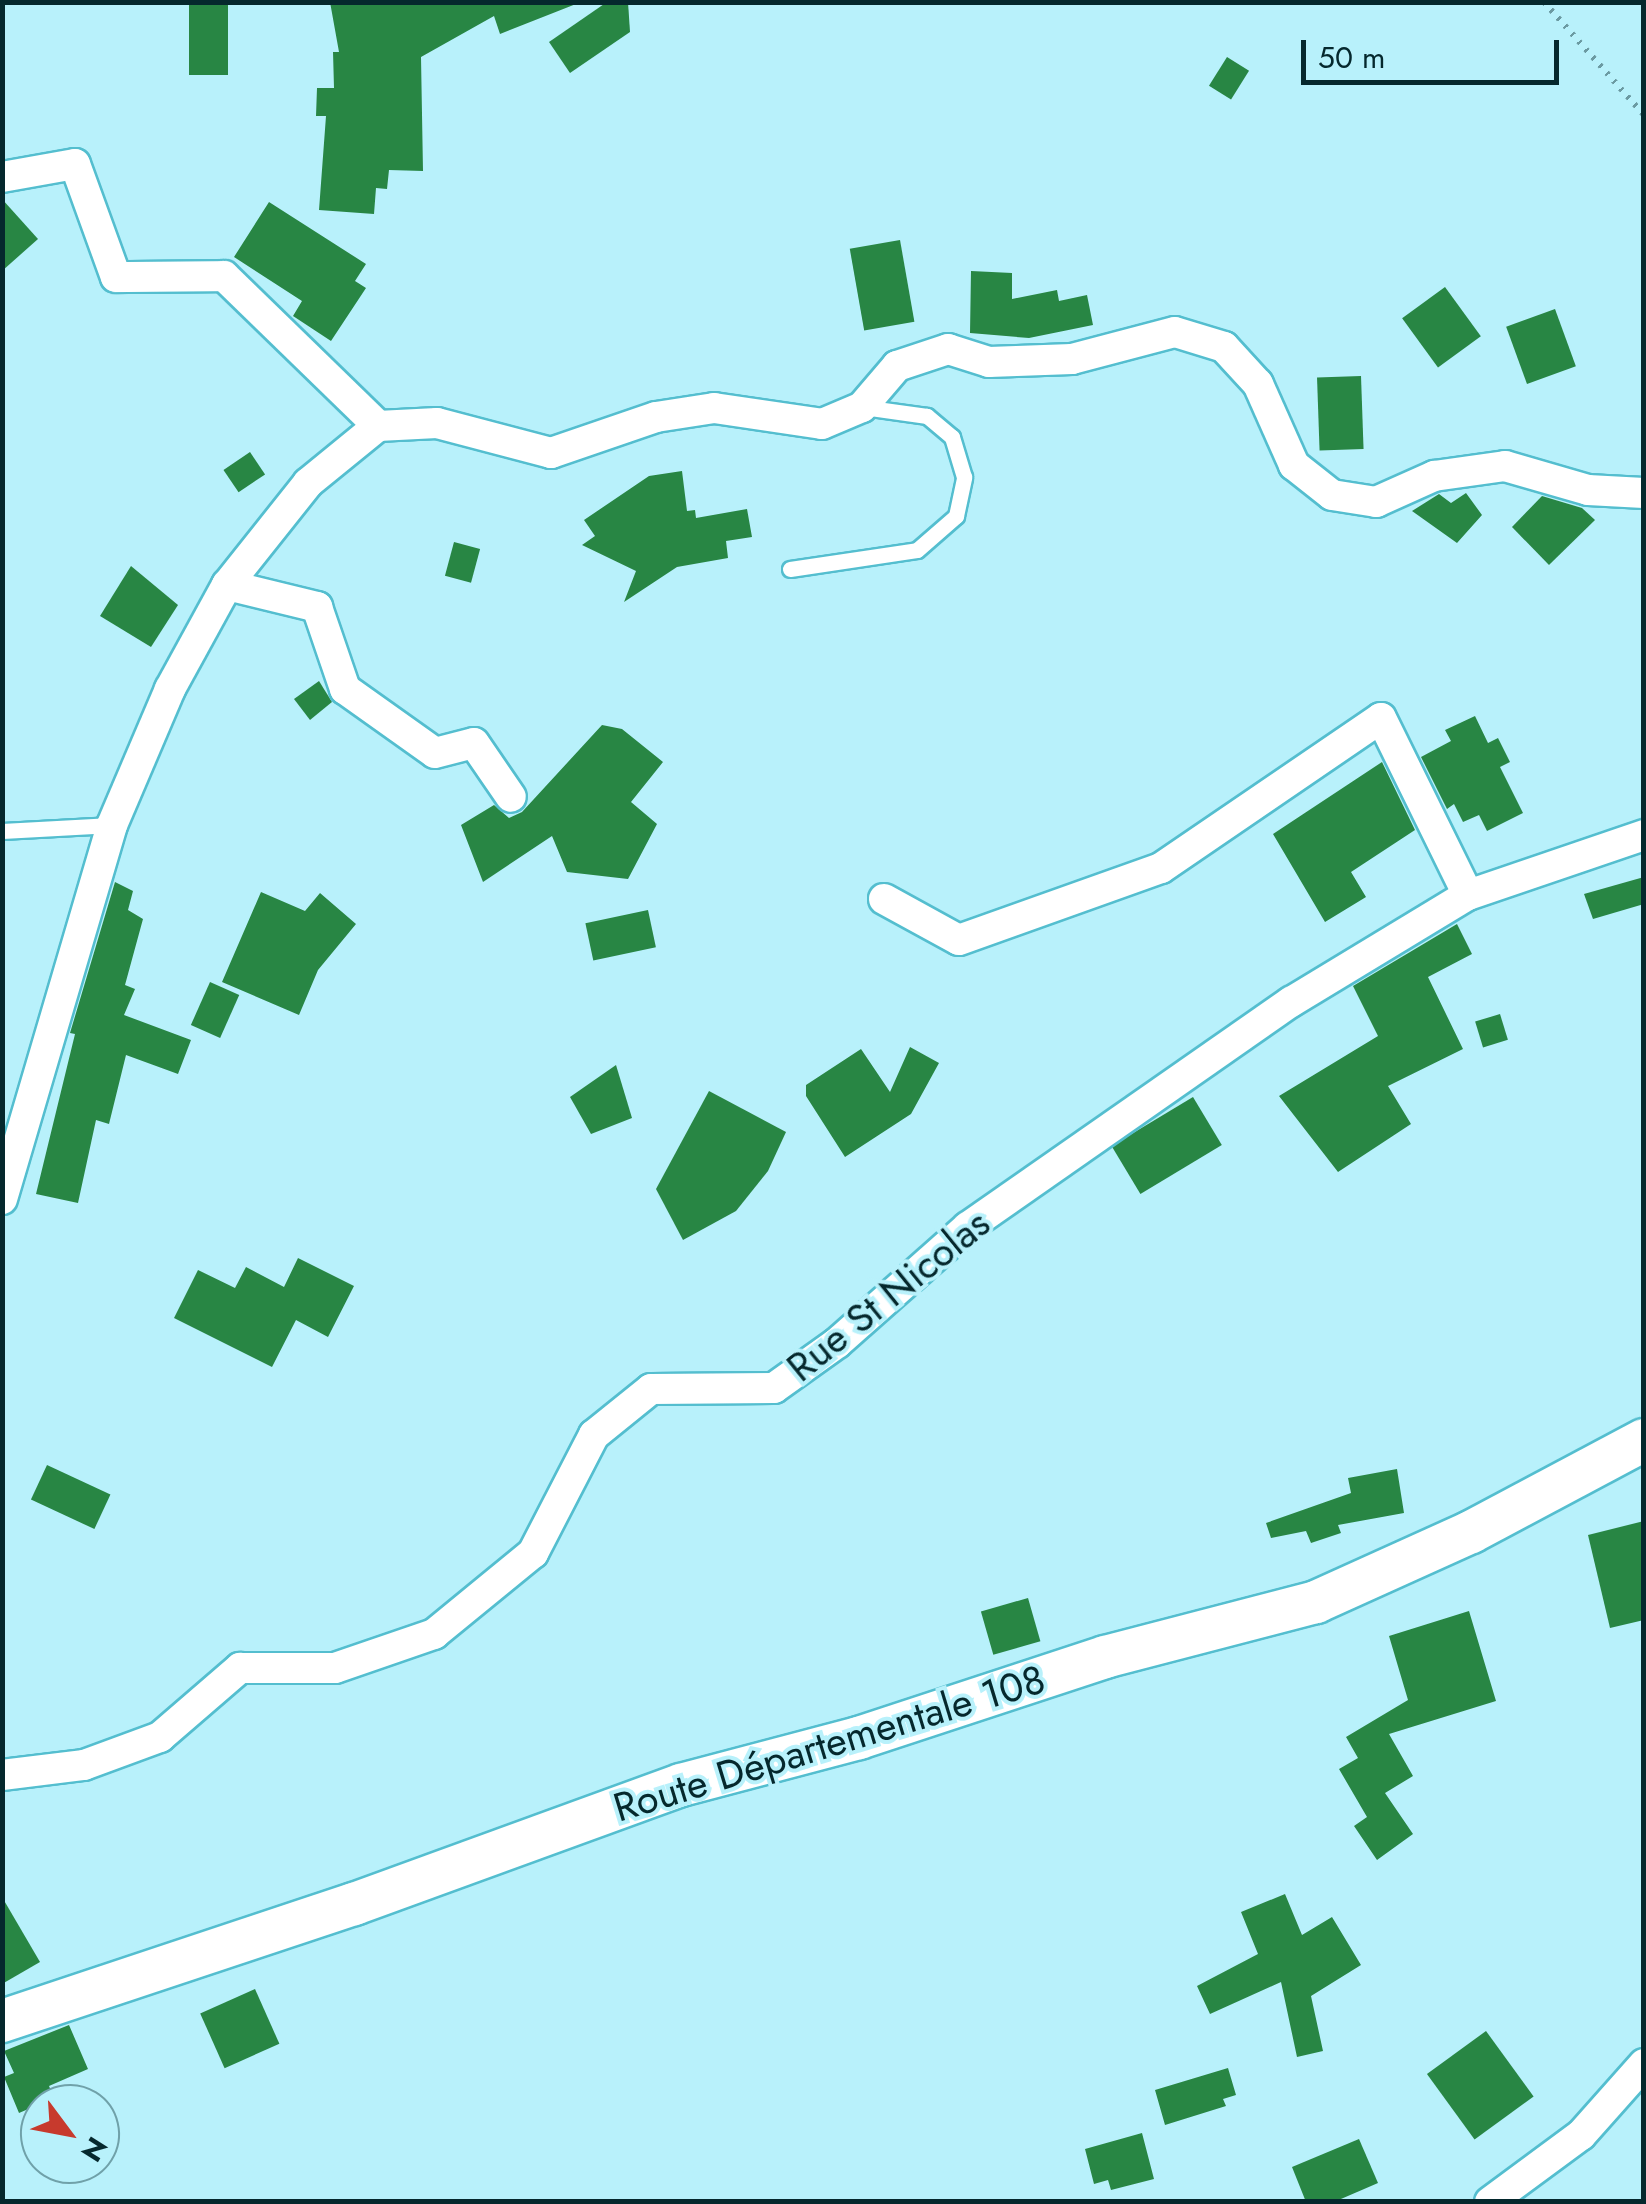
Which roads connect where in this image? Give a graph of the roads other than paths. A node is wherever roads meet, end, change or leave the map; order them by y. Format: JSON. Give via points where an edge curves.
{"nodes":[{"id":1,"x":2,"y":177,"type":"edge"},
{"id":2,"x":862,"y":407,"type":"junction"},
{"id":3,"x":378,"y":426,"type":"junction"},
{"id":4,"x":1644,"y":493,"type":"edge"},
{"id":5,"x":790,"y":570,"type":"dead end"},
{"id":6,"x":227,"y":585,"type":"junction"},
{"id":7,"x":510,"y":797,"type":"dead end"},
{"id":8,"x":112,"y":825,"type":"junction"},
{"id":9,"x":2,"y":831,"type":"edge"},
{"id":10,"x":1644,"y":835,"type":"edge"},
{"id":11,"x":1468,"y":895,"type":"junction"},
{"id":12,"x":884,"y":900,"type":"dead end"},
{"id":13,"x":2,"y":1198,"type":"edge"},
{"id":14,"x":1644,"y":1440,"type":"edge"},
{"id":15,"x":2,"y":1774,"type":"edge"},
{"id":16,"x":2,"y":2021,"type":"edge"},
{"id":17,"x":1644,"y":2064,"type":"edge"},
{"id":18,"x":1490,"y":2202,"type":"edge"}],
"edges":[{"from":1,"to":3,"type":"street","via":[[75,164],[116,278],[224,276]]},
{"from":2,"to":3,"type":"street","via":[[822,424],[714,408],[656,417],[551,453],[436,424]]},
{"from":2,"to":4,"type":"street","via":[[897,366],[948,350],[989,362],[1072,359],[1175,332],[1224,348],[1258,384],[1294,465],[1332,495],[1376,502],[1434,476],[1505,466],[1588,490]]},
{"from":2,"to":5,"type":"lane","via":[[927,416],[952,437],[964,477],[956,516],[917,550]]},
{"from":3,"to":6,"type":"street","via":[[308,483]]},
{"from":6,"to":7,"type":"street","via":[[317,607],[345,689],[435,753],[474,743]]},
{"from":6,"to":8,"type":"street","via":[[170,689]]},
{"from":8,"to":9,"type":"lane"},
{"from":8,"to":13,"type":"street"},
{"from":10,"to":11,"type":"street","name":"Rue St Nicolas"},
{"from":11,"to":12,"type":"street","via":[[1381,718],[1161,868],[960,940]]},
{"from":11,"to":15,"type":"street","name":"Rue St Nicolas","via":[[1196,1064],[968,1227],[837,1344],[774,1388],[652,1389],[594,1435],[533,1553],[434,1634],[335,1668],[240,1668],[160,1738],[84,1765]]},
{"from":14,"to":16,"type":"main road","name":"Route Départementale 108","via":[[1471,1532],[1316,1602],[1105,1657],[859,1738],[681,1785],[354,1904]]},
{"from":17,"to":18,"type":"street","via":[[1581,2134]]}]}
